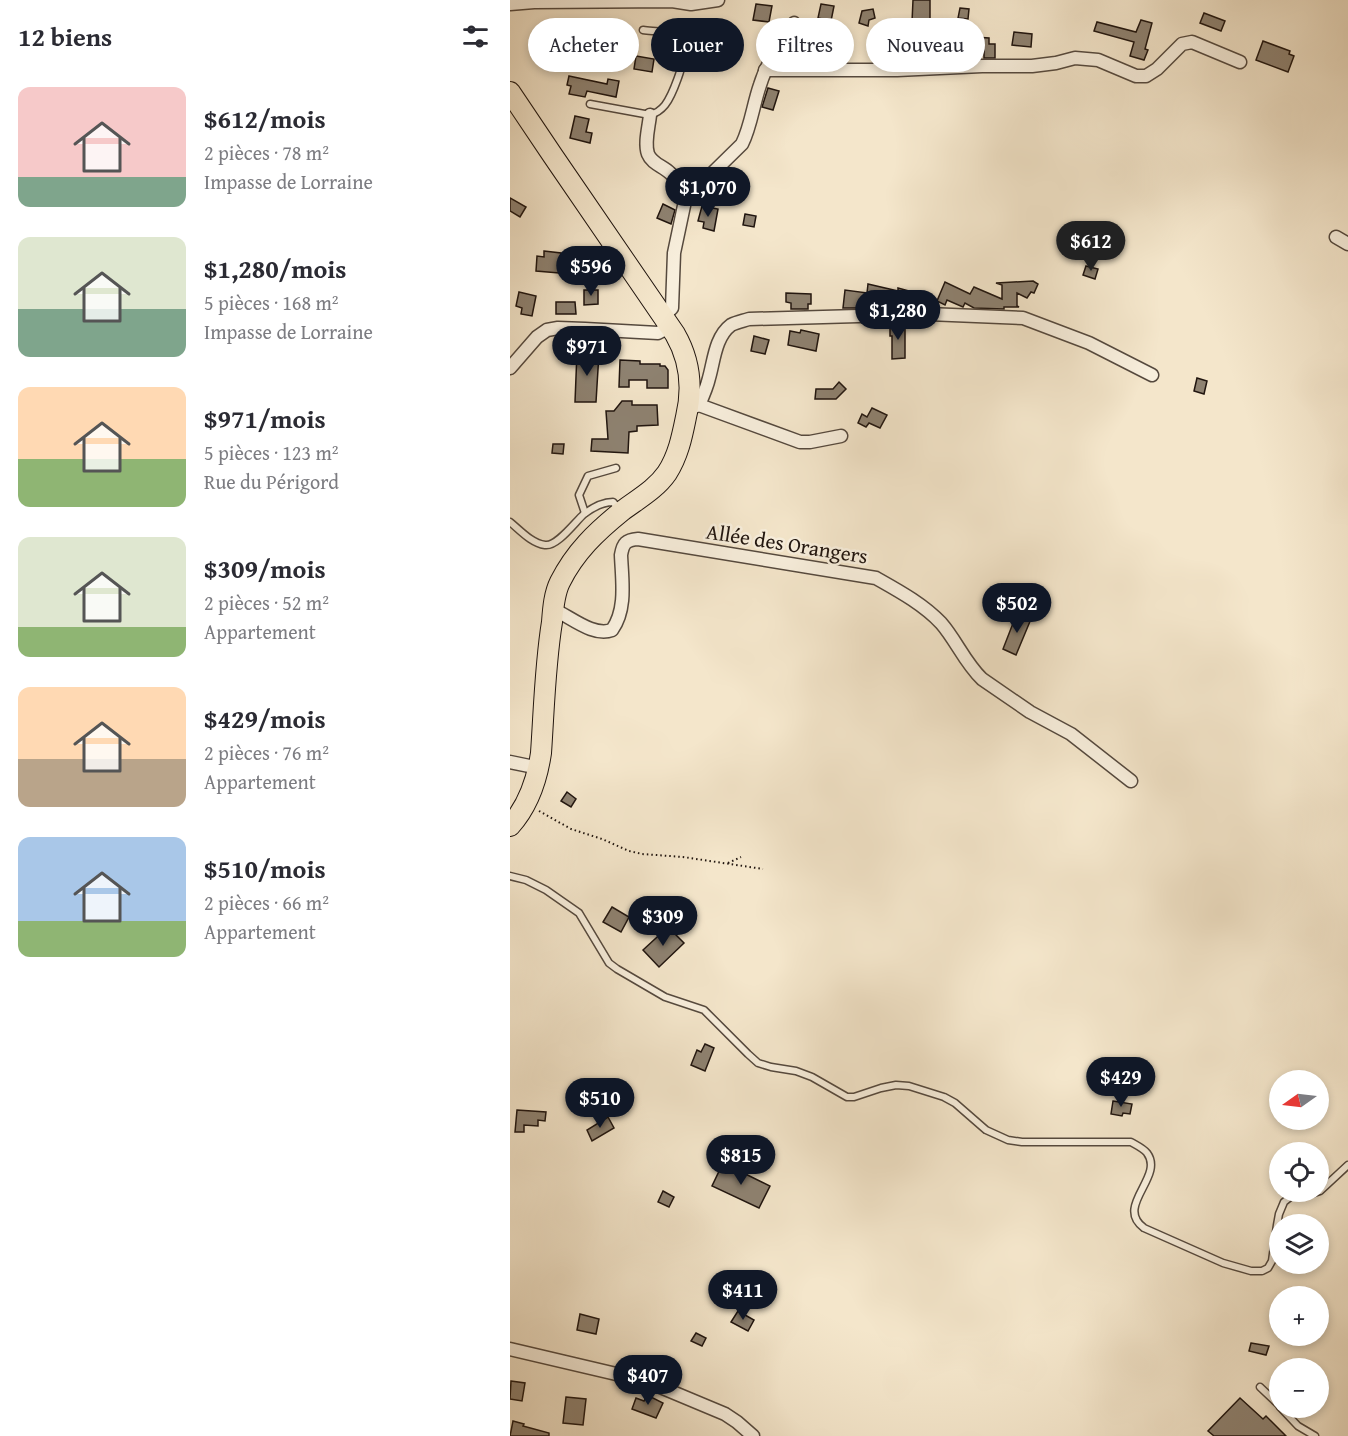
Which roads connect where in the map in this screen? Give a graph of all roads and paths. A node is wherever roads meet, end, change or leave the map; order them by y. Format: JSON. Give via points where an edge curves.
{"nodes":[{"id":1,"x":718,"y":0,"type":"edge"},
{"id":2,"x":510,"y":4,"type":"edge"},
{"id":3,"x":643,"y":30,"type":"dead end"},
{"id":4,"x":1240,"y":62,"type":"dead end"},
{"id":5,"x":854,"y":70,"type":"edge"},
{"id":6,"x":764,"y":72,"type":"edge"},
{"id":7,"x":510,"y":92,"type":"edge"},
{"id":8,"x":590,"y":104,"type":"dead end"},
{"id":9,"x":650,"y":115,"type":"junction"},
{"id":10,"x":689,"y":196,"type":"junction"},
{"id":11,"x":1336,"y":237,"type":"dead end"},
{"id":12,"x":1348,"y":244,"type":"edge"},
{"id":13,"x":667,"y":321,"type":"junction"},
{"id":14,"x":510,"y":368,"type":"edge"},
{"id":15,"x":1152,"y":375,"type":"dead end"},
{"id":16,"x":693,"y":407,"type":"junction"},
{"id":17,"x":841,"y":436,"type":"dead end"},
{"id":18,"x":616,"y":468,"type":"dead end"},
{"id":19,"x":622,"y":512,"type":"junction"},
{"id":20,"x":585,"y":513,"type":"junction"},
{"id":21,"x":510,"y":522,"type":"edge"},
{"id":22,"x":553,"y":609,"type":"junction"},
{"id":23,"x":510,"y":762,"type":"edge"},
{"id":24,"x":539,"y":768,"type":"junction"},
{"id":25,"x":1131,"y":781,"type":"dead end"},
{"id":26,"x":526,"y":804,"type":"junction"},
{"id":27,"x":510,"y":826,"type":"edge"},
{"id":28,"x":741,"y":857,"type":"dead end"},
{"id":29,"x":728,"y":863,"type":"junction"},
{"id":30,"x":763,"y":868,"type":"dead end"},
{"id":31,"x":510,"y":876,"type":"edge"},
{"id":32,"x":1348,"y":1165,"type":"edge"},
{"id":33,"x":510,"y":1349,"type":"edge"},
{"id":34,"x":1260,"y":1387,"type":"dead end"},
{"id":35,"x":1269,"y":1396,"type":"edge"},
{"id":36,"x":1290,"y":1418,"type":"edge"},
{"id":37,"x":753,"y":1436,"type":"edge"},
{"id":38,"x":1315,"y":1436,"type":"edge"}],
"edges":[{"from":1,"to":2,"type":"street","via":[[691,4]]},
{"from":3,"to":9,"type":"lane","via":[[664,33],[684,54],[673,92],[658,112]]},
{"from":4,"to":5,"type":"street","via":[[1192,42],[1182,44],[1146,76],[1136,76],[1098,60],[1075,58],[1032,66]]},
{"from":6,"to":10,"type":"street","via":[[742,144]]},
{"from":7,"to":13,"type":"main road"},
{"from":8,"to":9,"type":"lane"},
{"from":9,"to":10,"type":"street","via":[[648,154],[678,180]]},
{"from":10,"to":13,"type":"street","via":[[674,253],[672,308]]},
{"from":11,"to":12,"type":"street"},
{"from":13,"to":14,"type":"street","via":[[658,333],[585,328],[547,330]]},
{"from":13,"to":16,"type":"main road","via":[[681,345]]},
{"from":15,"to":16,"type":"street","via":[[1089,343],[1023,318],[928,314],[749,319],[726,331],[718,343],[709,378]]},
{"from":16,"to":17,"type":"street","via":[[800,442]]},
{"from":16,"to":19,"type":"main road","via":[[667,473]]},
{"from":18,"to":20,"type":"lane","via":[[588,476],[579,495]]},
{"from":19,"to":20,"type":"lane","via":[[613,502],[605,502]]},
{"from":19,"to":22,"type":"main road","via":[[595,534],[569,565]]},
{"from":20,"to":21,"type":"lane","via":[[549,545],[534,542]]},
{"from":22,"to":24,"type":"main road"},
{"from":22,"to":25,"type":"street","name":"Allée des Orangers","via":[[601,632],[612,630],[622,604],[622,548],[626,542],[638,539],[876,578],[908,596],[939,621],[982,679],[1071,734]]},
{"from":23,"to":24,"type":"street"},
{"from":24,"to":26,"type":"main road"},
{"from":26,"to":27,"type":"main road"},
{"from":26,"to":29,"type":"path","via":[[571,830],[629,851]]},
{"from":28,"to":29,"type":"path"},
{"from":29,"to":30,"type":"path"},
{"from":31,"to":32,"type":"lane","via":[[546,890],[579,913],[609,963],[665,997],[704,1010],[758,1063],[804,1074],[847,1097],[896,1084],[909,1086],[955,1103],[986,1130],[1008,1140],[1131,1142],[1148,1154],[1151,1165],[1134,1210],[1140,1225],[1223,1263],[1256,1272],[1268,1268],[1284,1202],[1294,1194],[1320,1191]]},
{"from":33,"to":37,"type":"street","via":[[653,1383],[725,1414]]},
{"from":34,"to":35,"type":"lane"},
{"from":36,"to":38,"type":"lane"}]}
